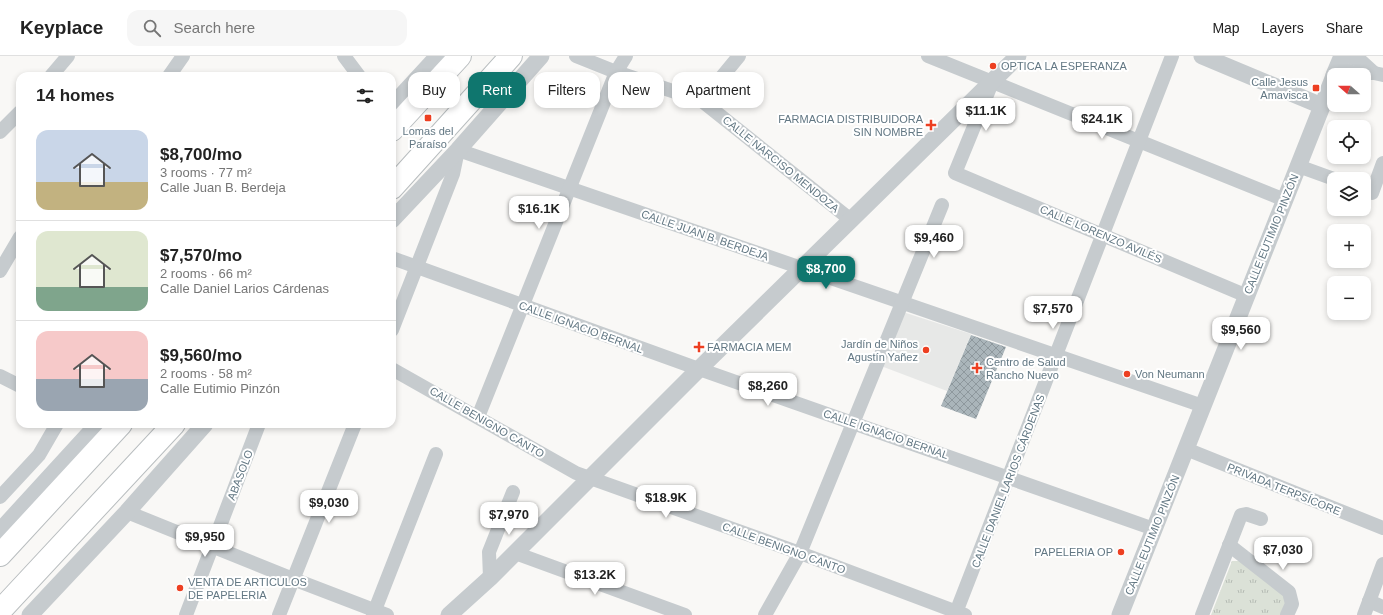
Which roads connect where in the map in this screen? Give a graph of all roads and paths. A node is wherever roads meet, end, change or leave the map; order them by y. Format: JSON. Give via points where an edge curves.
{"nodes":[{"id":1,"x":68,"y":56,"type":"edge"},
{"id":2,"x":183,"y":56,"type":"edge"},
{"id":3,"x":438,"y":56,"type":"edge"},
{"id":4,"x":460,"y":56,"type":"edge"},
{"id":5,"x":511,"y":56,"type":"edge"},
{"id":6,"x":541,"y":56,"type":"edge"},
{"id":7,"x":576,"y":56,"type":"edge"},
{"id":8,"x":626,"y":56,"type":"edge"},
{"id":9,"x":739,"y":56,"type":"edge"},
{"id":10,"x":928,"y":56,"type":"edge"},
{"id":11,"x":1018,"y":56,"type":"edge"},
{"id":12,"x":1172,"y":56,"type":"edge"},
{"id":13,"x":1202,"y":56,"type":"edge"},
{"id":14,"x":346,"y":57,"type":"edge"},
{"id":15,"x":1339,"y":66,"type":"edge"},
{"id":16,"x":54,"y":72,"type":"edge"},
{"id":17,"x":172,"y":72,"type":"edge"},
{"id":18,"x":356,"y":72,"type":"edge"},
{"id":19,"x":616,"y":72,"type":"joint"},
{"id":20,"x":726,"y":72,"type":"edge"},
{"id":21,"x":1378,"y":74,"type":"edge"},
{"id":22,"x":992,"y":82,"type":"junction"},
{"id":23,"x":608,"y":92,"type":"edge"},
{"id":24,"x":396,"y":102,"type":"edge"},
{"id":25,"x":1322,"y":106,"type":"junction"},
{"id":26,"x":711,"y":108,"type":"edge"},
{"id":27,"x":16,"y":116,"type":"edge"},
{"id":28,"x":396,"y":126,"type":"edge"},
{"id":29,"x":0,"y":132,"type":"edge"},
{"id":30,"x":1140,"y":141,"type":"junction"},
{"id":31,"x":458,"y":150,"type":"junction"},
{"id":32,"x":1383,"y":164,"type":"edge"},
{"id":33,"x":1298,"y":166,"type":"junction"},
{"id":34,"x":1327,"y":176,"type":"edge"},
{"id":35,"x":396,"y":184,"type":"edge"},
{"id":36,"x":570,"y":188,"type":"junction"},
{"id":37,"x":1373,"y":193,"type":"edge"},
{"id":38,"x":1285,"y":200,"type":"junction"},
{"id":39,"x":942,"y":205,"type":"dead end"},
{"id":40,"x":396,"y":216,"type":"edge"},
{"id":41,"x":851,"y":220,"type":"junction"},
{"id":42,"x":1103,"y":235,"type":"junction"},
{"id":43,"x":16,"y":244,"type":"edge"},
{"id":44,"x":396,"y":260,"type":"edge"},
{"id":45,"x":416,"y":268,"type":"junction"},
{"id":46,"x":803,"y":268,"type":"junction"},
{"id":47,"x":0,"y":271,"type":"edge"},
{"id":48,"x":1247,"y":296,"type":"junction"},
{"id":49,"x":902,"y":303,"type":"junction"},
{"id":50,"x":522,"y":306,"type":"junction"},
{"id":51,"x":396,"y":320,"type":"edge"},
{"id":52,"x":1057,"y":356,"type":"junction"},
{"id":53,"x":699,"y":369,"type":"junction"},
{"id":54,"x":396,"y":370,"type":"edge"},
{"id":55,"x":0,"y":376,"type":"edge"},
{"id":56,"x":16,"y":384,"type":"edge"},
{"id":57,"x":1203,"y":406,"type":"junction"},
{"id":58,"x":478,"y":417,"type":"junction"},
{"id":59,"x":853,"y":422,"type":"junction"},
{"id":60,"x":55,"y":428,"type":"edge"},
{"id":61,"x":94,"y":428,"type":"edge"},
{"id":62,"x":117,"y":428,"type":"edge"},
{"id":63,"x":170,"y":428,"type":"edge"},
{"id":64,"x":201,"y":428,"type":"edge"},
{"id":65,"x":257,"y":428,"type":"edge"},
{"id":66,"x":353,"y":428,"type":"edge"},
{"id":67,"x":1186,"y":449,"type":"junction"},
{"id":68,"x":436,"y":454,"type":"dead end"},
{"id":69,"x":1010,"y":477,"type":"junction"},
{"id":70,"x":590,"y":478,"type":"junction"},
{"id":71,"x":513,"y":492,"type":"dead end"},
{"id":72,"x":0,"y":498,"type":"edge"},
{"id":73,"x":127,"y":512,"type":"junction"},
{"id":74,"x":1261,"y":519,"type":"dead end"},
{"id":75,"x":1383,"y":528,"type":"edge"},
{"id":76,"x":1154,"y":529,"type":"junction"},
{"id":77,"x":0,"y":531,"type":"edge"},
{"id":78,"x":1229,"y":545,"type":"junction"},
{"id":79,"x":212,"y":547,"type":"junction"},
{"id":80,"x":515,"y":553,"type":"junction"},
{"id":81,"x":800,"y":553,"type":"junction"},
{"id":82,"x":0,"y":555,"type":"edge"},
{"id":83,"x":1383,"y":564,"type":"edge"},
{"id":84,"x":490,"y":578,"type":"junction"},
{"id":85,"x":294,"y":579,"type":"junction"},
{"id":86,"x":1369,"y":601,"type":"junction"},
{"id":87,"x":1383,"y":607,"type":"edge"},
{"id":88,"x":0,"y":611,"type":"edge"},
{"id":89,"x":379,"y":613,"type":"edge"},
{"id":90,"x":959,"y":614,"type":"edge"},
{"id":91,"x":30,"y":615,"type":"edge"},
{"id":92,"x":186,"y":615,"type":"edge"},
{"id":93,"x":279,"y":615,"type":"edge"},
{"id":94,"x":449,"y":615,"type":"edge"},
{"id":95,"x":684,"y":615,"type":"edge"},
{"id":96,"x":765,"y":615,"type":"edge"},
{"id":97,"x":1120,"y":615,"type":"edge"},
{"id":98,"x":1202,"y":615,"type":"edge"},
{"id":99,"x":1287,"y":615,"type":"edge"},
{"id":100,"x":1364,"y":615,"type":"edge"}],
"edges":[{"from":1,"to":16,"type":"street"},
{"from":2,"to":17,"type":"street"},
{"from":3,"to":24,"type":"street"},
{"from":4,"to":28,"type":"highway"},
{"from":5,"to":35,"type":"highway"},
{"from":6,"to":31,"type":"street"},
{"from":7,"to":19,"type":"street","name":"CALLE NARCISO MENDOZA"},
{"from":8,"to":19,"type":"street"},
{"from":9,"to":20,"type":"street"},
{"from":10,"to":22,"type":"street"},
{"from":11,"to":22,"type":"street"},
{"from":12,"to":30,"type":"street","name":"CALLE DANIEL LARIOS CÁRDENAS"},
{"from":13,"to":25,"type":"street"},
{"from":14,"to":18,"type":"street"},
{"from":15,"to":21,"type":"street","via":[[1355,73]]},
{"from":15,"to":25,"type":"street","name":"CALLE EUTIMIO PINZÓN"},
{"from":22,"to":30,"type":"street"},
{"from":22,"to":41,"type":"street"},
{"from":22,"to":42,"type":"street","name":"CALLE LORENZO AVILÉS","via":[[955,172]]},
{"from":23,"to":36,"type":"street"},
{"from":25,"to":33,"type":"street","name":"CALLE EUTIMIO PINZÓN"},
{"from":26,"to":41,"type":"street","name":"CALLE NARCISO MENDOZA"},
{"from":27,"to":29,"type":"street"},
{"from":30,"to":38,"type":"street"},
{"from":30,"to":42,"type":"street","name":"CALLE DANIEL LARIOS CÁRDENAS"},
{"from":31,"to":36,"type":"street","name":"CALLE JUAN B. BERDEJA"},
{"from":31,"to":40,"type":"street"},
{"from":31,"to":45,"type":"street","via":[[453,174]]},
{"from":32,"to":37,"type":"street"},
{"from":33,"to":34,"type":"street"},
{"from":33,"to":38,"type":"street","name":"CALLE EUTIMIO PINZÓN"},
{"from":36,"to":46,"type":"street","name":"CALLE JUAN B. BERDEJA"},
{"from":36,"to":50,"type":"street"},
{"from":38,"to":48,"type":"street","name":"CALLE EUTIMIO PINZÓN"},
{"from":39,"to":49,"type":"street"},
{"from":41,"to":46,"type":"street"},
{"from":42,"to":48,"type":"street","name":"CALLE LORENZO AVILÉS"},
{"from":42,"to":52,"type":"street","name":"CALLE DANIEL LARIOS CÁRDENAS"},
{"from":43,"to":47,"type":"street"},
{"from":44,"to":45,"type":"street","name":"CALLE IGNACIO BERNAL"},
{"from":45,"to":50,"type":"street","name":"CALLE IGNACIO BERNAL"},
{"from":45,"to":51,"type":"street"},
{"from":46,"to":49,"type":"street","name":"CALLE JUAN B. BERDEJA"},
{"from":46,"to":53,"type":"street"},
{"from":48,"to":57,"type":"street","name":"CALLE EUTIMIO PINZÓN"},
{"from":49,"to":52,"type":"street","name":"CALLE JUAN B. BERDEJA"},
{"from":49,"to":59,"type":"street"},
{"from":50,"to":53,"type":"street","name":"CALLE IGNACIO BERNAL"},
{"from":50,"to":58,"type":"street"},
{"from":52,"to":57,"type":"street","name":"CALLE JUAN B. BERDEJA"},
{"from":52,"to":69,"type":"street","name":"CALLE DANIEL LARIOS CÁRDENAS"},
{"from":53,"to":59,"type":"street","name":"CALLE IGNACIO BERNAL"},
{"from":53,"to":70,"type":"street"},
{"from":54,"to":58,"type":"street","name":"CALLE BENIGNO CANTO"},
{"from":55,"to":56,"type":"street"},
{"from":57,"to":67,"type":"street","name":"CALLE EUTIMIO PINZÓN"},
{"from":58,"to":70,"type":"street","name":"CALLE BENIGNO CANTO","via":[[576,473]]},
{"from":59,"to":69,"type":"street","name":"CALLE IGNACIO BERNAL"},
{"from":59,"to":81,"type":"street"},
{"from":60,"to":72,"type":"street","via":[[39,455]]},
{"from":61,"to":77,"type":"street"},
{"from":62,"to":82,"type":"highway"},
{"from":63,"to":88,"type":"highway"},
{"from":64,"to":73,"type":"street"},
{"from":65,"to":79,"type":"street","name":"ABASOLO"},
{"from":66,"to":85,"type":"street"},
{"from":67,"to":75,"type":"street","name":"PRIVADA TERPSÍCORE"},
{"from":67,"to":76,"type":"street","name":"CALLE EUTIMIO PINZÓN"},
{"from":68,"to":89,"type":"street"},
{"from":69,"to":76,"type":"street","name":"CALLE IGNACIO BERNAL"},
{"from":69,"to":90,"type":"street","name":"CALLE DANIEL LARIOS CÁRDENAS"},
{"from":70,"to":80,"type":"street"},
{"from":70,"to":81,"type":"street","name":"CALLE BENIGNO CANTO"},
{"from":71,"to":84,"type":"street","via":[[489,552]]},
{"from":73,"to":79,"type":"street"},
{"from":73,"to":91,"type":"street"},
{"from":74,"to":78,"type":"street","via":[[1241,515]]},
{"from":76,"to":97,"type":"street","name":"CALLE EUTIMIO PINZÓN"},
{"from":78,"to":98,"type":"street"},
{"from":78,"to":99,"type":"street","via":[[1289,592],[1292,604]]},
{"from":79,"to":85,"type":"street"},
{"from":79,"to":92,"type":"street","name":"ABASOLO"},
{"from":80,"to":84,"type":"street"},
{"from":80,"to":95,"type":"street"},
{"from":81,"to":90,"type":"street","name":"CALLE BENIGNO CANTO"},
{"from":81,"to":96,"type":"street"},
{"from":83,"to":86,"type":"street"},
{"from":84,"to":94,"type":"street"},
{"from":85,"to":89,"type":"street"},
{"from":85,"to":93,"type":"street"},
{"from":86,"to":87,"type":"street"},
{"from":86,"to":100,"type":"street"}]}
